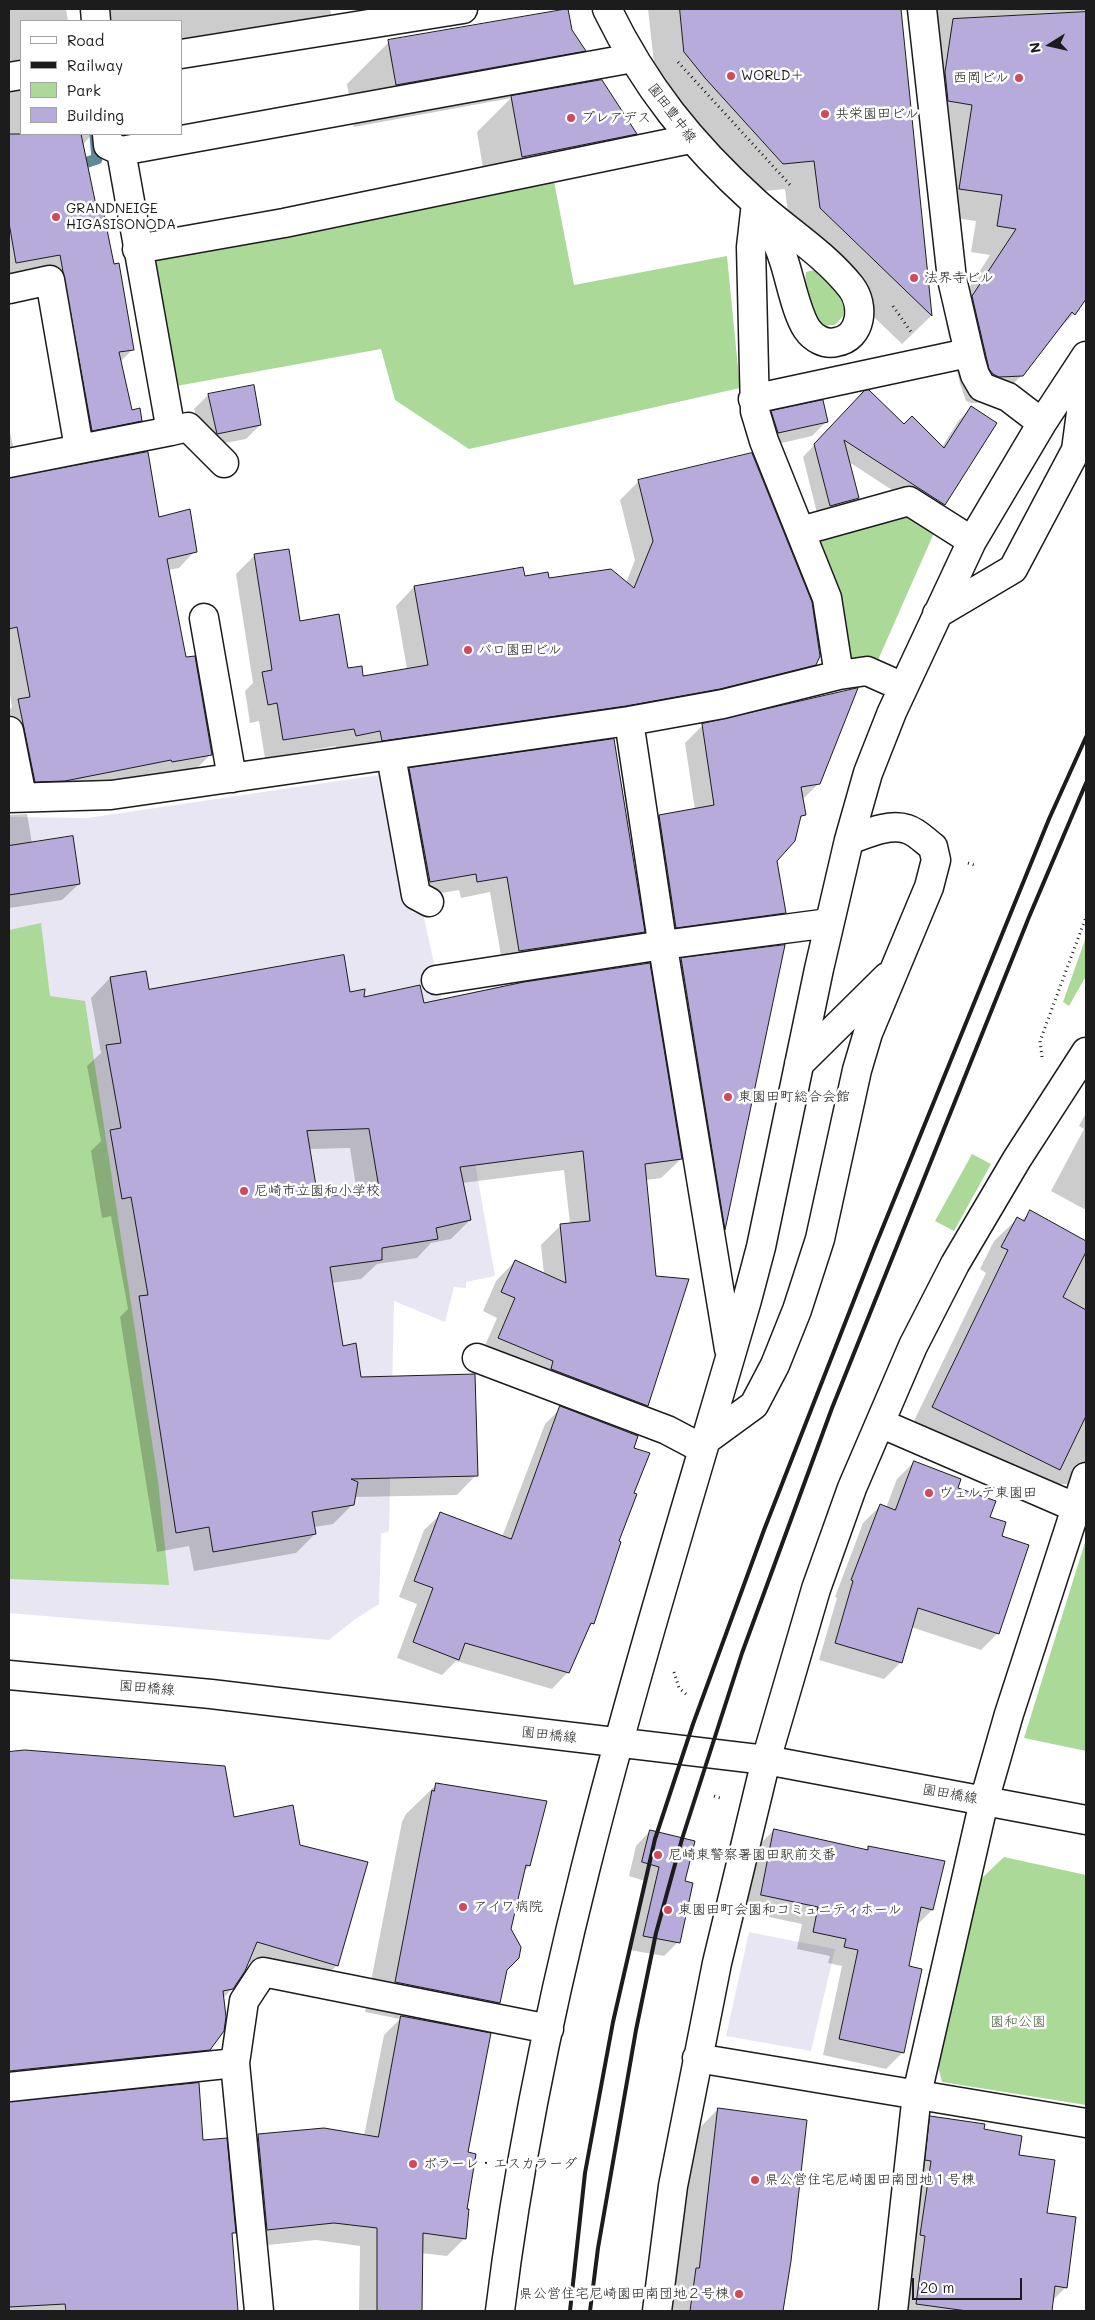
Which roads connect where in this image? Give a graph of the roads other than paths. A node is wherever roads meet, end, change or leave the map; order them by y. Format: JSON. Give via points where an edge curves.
{"nodes":[{"id":1,"x":463,"y":9,"type":"edge"},
{"id":2,"x":607,"y":9,"type":"edge"},
{"id":3,"x":922,"y":9,"type":"edge"},
{"id":4,"x":182,"y":54,"type":"edge"},
{"id":5,"x":633,"y":58,"type":"junction"},
{"id":6,"x":182,"y":131,"type":"edge"},
{"id":7,"x":157,"y":135,"type":"edge"},
{"id":8,"x":690,"y":139,"type":"junction"},
{"id":9,"x":114,"y":142,"type":"edge"},
{"id":10,"x":756,"y":204,"type":"junction"},
{"id":11,"x":137,"y":249,"type":"junction"},
{"id":12,"x":9,"y":289,"type":"edge"},
{"id":13,"x":1086,"y":356,"type":"edge"},
{"id":14,"x":971,"y":361,"type":"junction"},
{"id":15,"x":1086,"y":376,"type":"edge"},
{"id":16,"x":753,"y":399,"type":"junction"},
{"id":17,"x":1042,"y":423,"type":"junction"},
{"id":18,"x":171,"y":431,"type":"junction"},
{"id":19,"x":79,"y":448,"type":"junction"},
{"id":20,"x":9,"y":462,"type":"edge"},
{"id":21,"x":224,"y":463,"type":"dead end"},
{"id":22,"x":801,"y":531,"type":"junction"},
{"id":23,"x":972,"y":541,"type":"junction"},
{"id":24,"x":937,"y":614,"type":"junction"},
{"id":25,"x":204,"y":618,"type":"dead end"},
{"id":26,"x":839,"y":675,"type":"junction"},
{"id":27,"x":903,"y":687,"type":"junction"},
{"id":28,"x":629,"y":721,"type":"junction"},
{"id":29,"x":9,"y":731,"type":"edge"},
{"id":30,"x":391,"y":756,"type":"junction"},
{"id":31,"x":232,"y":778,"type":"junction"},
{"id":32,"x":16,"y":797,"type":"edge"},
{"id":33,"x":849,"y":840,"type":"junction"},
{"id":34,"x":429,"y":902,"type":"dead end"},
{"id":35,"x":829,"y":923,"type":"junction"},
{"id":36,"x":663,"y":945,"type":"junction"},
{"id":37,"x":894,"y":969,"type":"junction"},
{"id":38,"x":436,"y":980,"type":"dead end"},
{"id":39,"x":1086,"y":1052,"type":"edge"},
{"id":40,"x":799,"y":1064,"type":"junction"},
{"id":41,"x":477,"y":1358,"type":"dead end"},
{"id":42,"x":730,"y":1358,"type":"junction"},
{"id":43,"x":880,"y":1423,"type":"junction"},
{"id":44,"x":705,"y":1444,"type":"junction"},
{"id":45,"x":1086,"y":1477,"type":"edge"},
{"id":46,"x":1081,"y":1510,"type":"edge"},
{"id":47,"x":9,"y":1675,"type":"edge"},
{"id":48,"x":619,"y":1742,"type":"junction"},
{"id":49,"x":766,"y":1760,"type":"junction"},
{"id":50,"x":984,"y":1800,"type":"junction"},
{"id":51,"x":1086,"y":1820,"type":"edge"},
{"id":52,"x":549,"y":2029,"type":"junction"},
{"id":53,"x":697,"y":2058,"type":"junction"},
{"id":54,"x":235,"y":2064,"type":"junction"},
{"id":55,"x":9,"y":2087,"type":"edge"},
{"id":56,"x":916,"y":2094,"type":"junction"},
{"id":57,"x":1086,"y":2123,"type":"edge"},
{"id":58,"x":259,"y":2311,"type":"edge"},
{"id":59,"x":500,"y":2311,"type":"edge"},
{"id":60,"x":657,"y":2311,"type":"edge"},
{"id":61,"x":893,"y":2311,"type":"edge"}],
"edges":[{"from":1,"to":4,"type":"street"},
{"from":2,"to":5,"type":"street","name":"園田豊中線"},
{"from":3,"to":14,"type":"street","via":[[952,279]]},
{"from":5,"to":6,"type":"street"},
{"from":5,"to":8,"type":"street","name":"園田豊中線","via":[[657,97]]},
{"from":7,"to":9,"type":"street"},
{"from":8,"to":10,"type":"street","name":"園田豊中線"},
{"from":8,"to":11,"type":"street","via":[[284,223]]},
{"from":9,"to":11,"type":"street"},
{"from":10,"to":10,"type":"street","via":[[813,250],[852,288],[860,309],[859,318],[852,333],[843,340],[824,341],[814,337],[806,328],[782,254]]},
{"from":10,"to":16,"type":"street","via":[[751,247]]},
{"from":11,"to":18,"type":"street"},
{"from":12,"to":19,"type":"street","via":[[50,280]]},
{"from":13,"to":17,"type":"street"},
{"from":14,"to":16,"type":"street","via":[[963,354]]},
{"from":14,"to":17,"type":"street","via":[[982,387],[1008,397]]},
{"from":15,"to":24,"type":"street","via":[[1076,450],[1013,569]]},
{"from":16,"to":22,"type":"street","via":[[764,441]]},
{"from":17,"to":23,"type":"street"},
{"from":18,"to":19,"type":"street"},
{"from":18,"to":21,"type":"street","via":[[188,427]]},
{"from":19,"to":20,"type":"street"},
{"from":22,"to":23,"type":"street","via":[[909,501]]},
{"from":22,"to":26,"type":"street","via":[[826,598]]},
{"from":23,"to":24,"type":"street"},
{"from":24,"to":27,"type":"street"},
{"from":25,"to":31,"type":"street"},
{"from":26,"to":27,"type":"street","via":[[867,671]]},
{"from":26,"to":28,"type":"street","via":[[723,704]]},
{"from":27,"to":33,"type":"street","via":[[868,772]]},
{"from":28,"to":30,"type":"street"},
{"from":28,"to":36,"type":"street"},
{"from":29,"to":32,"type":"street"},
{"from":30,"to":31,"type":"street"},
{"from":30,"to":34,"type":"street","via":[[416,894]]},
{"from":31,"to":32,"type":"street","via":[[111,795]]},
{"from":33,"to":35,"type":"street"},
{"from":33,"to":37,"type":"street","via":[[876,831],[907,828],[933,847],[936,853],[929,886]]},
{"from":35,"to":36,"type":"street"},
{"from":35,"to":40,"type":"street"},
{"from":36,"to":38,"type":"street"},
{"from":36,"to":42,"type":"street"},
{"from":37,"to":40,"type":"street"},
{"from":37,"to":44,"type":"street","via":[[860,1060],[820,1239],[793,1320],[754,1405]]},
{"from":39,"to":43,"type":"street","via":[[1017,1158],[954,1264],[913,1346]]},
{"from":40,"to":42,"type":"street","via":[[761,1246]]},
{"from":41,"to":44,"type":"street"},
{"from":42,"to":44,"type":"street"},
{"from":43,"to":46,"type":"street"},
{"from":43,"to":49,"type":"street","via":[[852,1488],[816,1588]]},
{"from":44,"to":48,"type":"street"},
{"from":45,"to":46,"type":"street"},
{"from":46,"to":50,"type":"street","via":[[1009,1714]]},
{"from":47,"to":48,"type":"street","name":"園田橋線","via":[[211,1694]]},
{"from":48,"to":49,"type":"street","name":"園田橋線"},
{"from":48,"to":52,"type":"street","via":[[590,1846]]},
{"from":49,"to":50,"type":"street","name":"園田橋線"},
{"from":49,"to":53,"type":"street"},
{"from":50,"to":51,"type":"street","name":"園田橋線"},
{"from":50,"to":56,"type":"street"},
{"from":52,"to":54,"type":"street","via":[[263,1972],[244,2001]]},
{"from":52,"to":59,"type":"street","via":[[523,2148]]},
{"from":53,"to":56,"type":"street"},
{"from":53,"to":60,"type":"street","via":[[673,2186]]},
{"from":54,"to":55,"type":"street"},
{"from":54,"to":58,"type":"street"},
{"from":56,"to":57,"type":"street"},
{"from":56,"to":61,"type":"street"}]}
